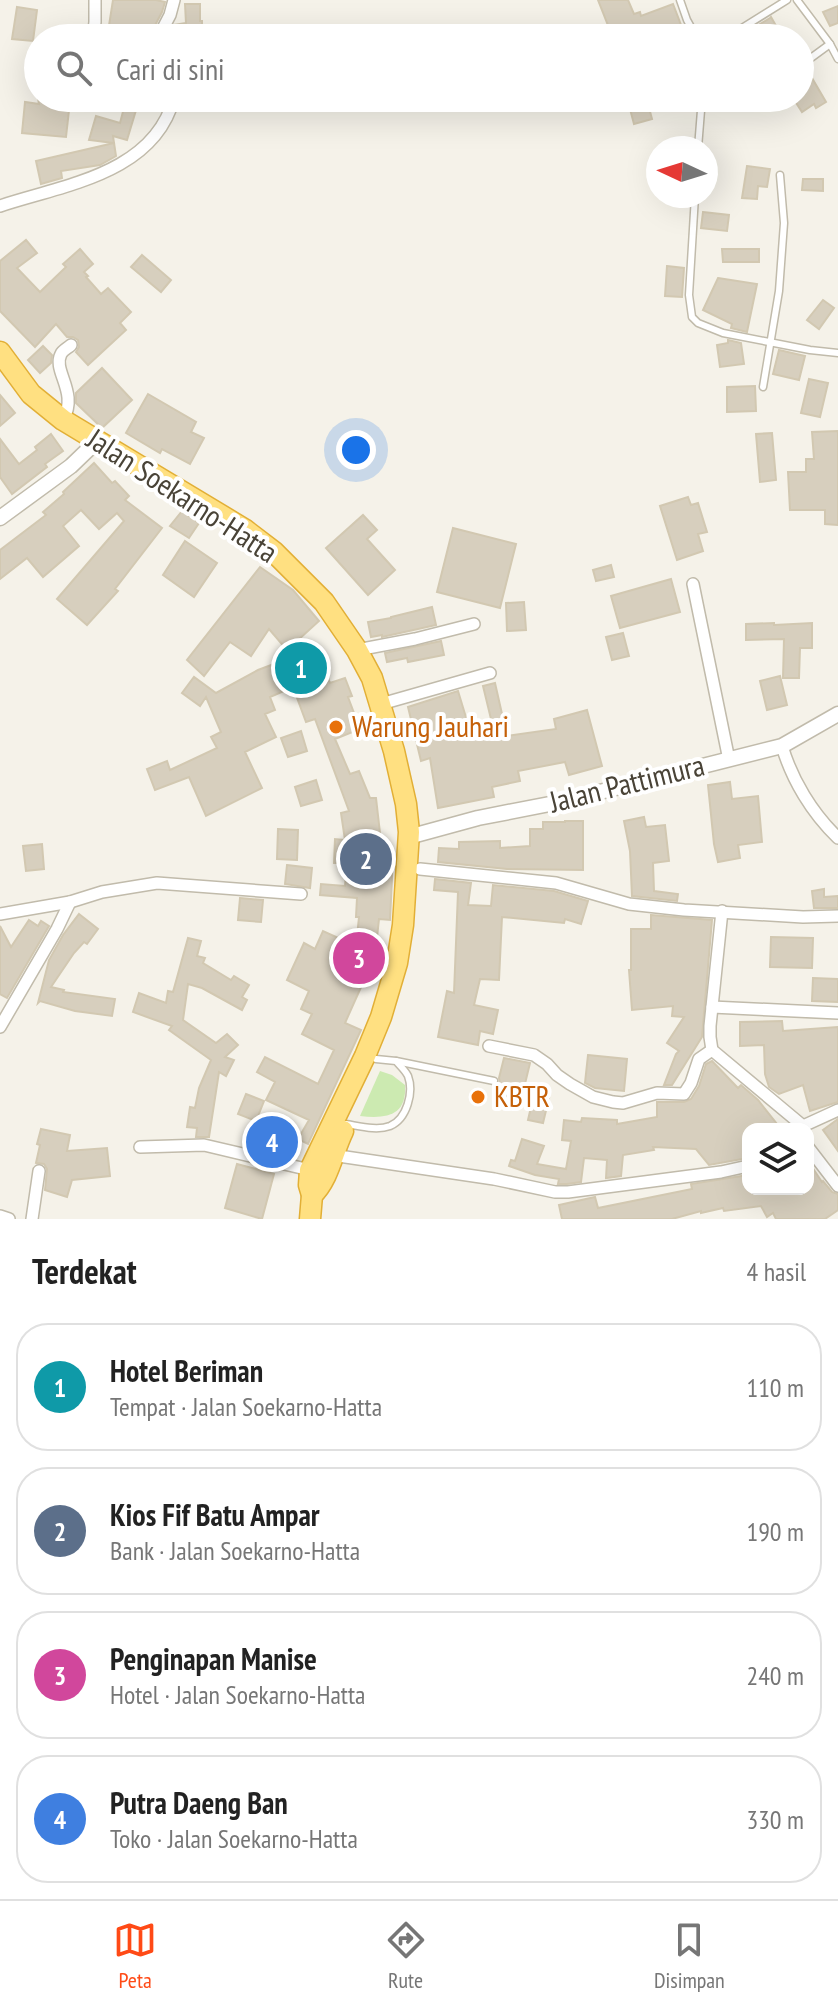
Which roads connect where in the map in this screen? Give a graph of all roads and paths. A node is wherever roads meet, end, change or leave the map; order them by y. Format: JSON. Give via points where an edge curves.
{"nodes":[{"id":1,"x":95,"y":0,"type":"edge"},
{"id":2,"x":174,"y":0,"type":"edge"},
{"id":3,"x":680,"y":0,"type":"edge"},
{"id":4,"x":787,"y":0,"type":"edge"},
{"id":5,"x":797,"y":0,"type":"edge"},
{"id":6,"x":95,"y":24,"type":"edge"},
{"id":7,"x":165,"y":24,"type":"edge"},
{"id":8,"x":689,"y":24,"type":"edge"},
{"id":9,"x":748,"y":24,"type":"edge"},
{"id":10,"x":830,"y":44,"type":"junction"},
{"id":11,"x":814,"y":56,"type":"edge"},
{"id":12,"x":838,"y":59,"type":"edge"},
{"id":13,"x":168,"y":112,"type":"edge"},
{"id":14,"x":701,"y":112,"type":"edge"},
{"id":15,"x":699,"y":136,"type":"edge"},
{"id":16,"x":780,"y":175,"type":"dead end"},
{"id":17,"x":0,"y":206,"type":"edge"},
{"id":18,"x":694,"y":208,"type":"edge"},
{"id":19,"x":770,"y":342,"type":"junction"},
{"id":20,"x":71,"y":345,"type":"dead end"},
{"id":21,"x":0,"y":352,"type":"edge"},
{"id":22,"x":838,"y":353,"type":"edge"},
{"id":23,"x":763,"y":387,"type":"dead end"},
{"id":24,"x":63,"y":420,"type":"junction"},
{"id":25,"x":97,"y":441,"type":"junction"},
{"id":26,"x":0,"y":518,"type":"edge"},
{"id":27,"x":693,"y":584,"type":"dead end"},
{"id":28,"x":474,"y":624,"type":"dead end"},
{"id":29,"x":357,"y":650,"type":"junction"},
{"id":30,"x":490,"y":673,"type":"dead end"},
{"id":31,"x":381,"y":704,"type":"junction"},
{"id":32,"x":838,"y":714,"type":"edge"},
{"id":33,"x":782,"y":746,"type":"junction"},
{"id":34,"x":729,"y":760,"type":"junction"},
{"id":35,"x":410,"y":835,"type":"junction"},
{"id":36,"x":838,"y":838,"type":"edge"},
{"id":37,"x":420,"y":869,"type":"junction"},
{"id":38,"x":301,"y":894,"type":"dead end"},
{"id":39,"x":70,"y":902,"type":"junction"},
{"id":40,"x":722,"y":911,"type":"junction"},
{"id":41,"x":0,"y":914,"type":"edge"},
{"id":42,"x":838,"y":916,"type":"edge"},
{"id":43,"x":712,"y":1007,"type":"junction"},
{"id":44,"x":838,"y":1013,"type":"edge"},
{"id":45,"x":0,"y":1027,"type":"edge"},
{"id":46,"x":489,"y":1046,"type":"dead end"},
{"id":47,"x":712,"y":1050,"type":"junction"},
{"id":48,"x":379,"y":1059,"type":"junction"},
{"id":49,"x":494,"y":1081,"type":"dead end"},
{"id":50,"x":838,"y":1110,"type":"edge"},
{"id":51,"x":795,"y":1123,"type":"edge"},
{"id":52,"x":811,"y":1123,"type":"edge"},
{"id":53,"x":346,"y":1124,"type":"junction"},
{"id":54,"x":140,"y":1147,"type":"dead end"},
{"id":55,"x":332,"y":1155,"type":"junction"},
{"id":56,"x":814,"y":1155,"type":"edge"},
{"id":57,"x":742,"y":1167,"type":"edge"},
{"id":58,"x":310,"y":1170,"type":"junction"},
{"id":59,"x":39,"y":1171,"type":"dead end"},
{"id":60,"x":838,"y":1186,"type":"edge"},
{"id":61,"x":312,"y":1195,"type":"junction"},
{"id":62,"x":0,"y":1216,"type":"edge"},
{"id":63,"x":9,"y":1219,"type":"edge"},
{"id":64,"x":32,"y":1219,"type":"edge"},
{"id":65,"x":310,"y":1219,"type":"edge"}],
"edges":[{"from":1,"to":6,"type":"street"},
{"from":2,"to":7,"type":"street"},
{"from":3,"to":8,"type":"lane"},
{"from":4,"to":9,"type":"lane"},
{"from":5,"to":10,"type":"lane"},
{"from":10,"to":11,"type":"lane"},
{"from":10,"to":12,"type":"lane"},
{"from":13,"to":17,"type":"street","via":[[149,143],[131,157],[86,180]]},
{"from":14,"to":15,"type":"lane"},
{"from":16,"to":19,"type":"lane","via":[[784,223]]},
{"from":18,"to":19,"type":"lane","via":[[692,317],[723,333]]},
{"from":19,"to":22,"type":"lane"},
{"from":19,"to":23,"type":"lane"},
{"from":20,"to":24,"type":"street","via":[[60,362],[69,403]]},
{"from":21,"to":24,"type":"highway","name":"Jalan Soekarno-Hatta","via":[[31,394]]},
{"from":24,"to":25,"type":"highway","name":"Jalan Soekarno-Hatta"},
{"from":25,"to":26,"type":"street"},
{"from":25,"to":29,"type":"highway","name":"Jalan Soekarno-Hatta","via":[[274,552],[324,602]]},
{"from":27,"to":34,"type":"street"},
{"from":28,"to":29,"type":"street"},
{"from":29,"to":31,"type":"highway","name":"Jalan Soekarno-Hatta"},
{"from":30,"to":31,"type":"street"},
{"from":31,"to":35,"type":"highway","name":"Jalan Soekarno-Hatta"},
{"from":32,"to":33,"type":"street","name":"Jalan Pattimura"},
{"from":33,"to":34,"type":"street","name":"Jalan Pattimura"},
{"from":33,"to":36,"type":"street","via":[[801,791]]},
{"from":34,"to":35,"type":"street","name":"Jalan Pattimura"},
{"from":35,"to":37,"type":"highway","name":"Jalan Soekarno-Hatta"},
{"from":35,"to":48,"type":"highway","name":"Jalan Soekarno-Hatta","via":[[403,925],[381,1017]]},
{"from":37,"to":40,"type":"street","via":[[556,883],[629,904]]},
{"from":37,"to":48,"type":"highway","name":"Jalan Soekarno-Hatta","via":[[411,958]]},
{"from":38,"to":39,"type":"street","via":[[157,883]]},
{"from":39,"to":41,"type":"street"},
{"from":39,"to":45,"type":"street"},
{"from":40,"to":42,"type":"street"},
{"from":40,"to":43,"type":"street"},
{"from":43,"to":44,"type":"street"},
{"from":43,"to":47,"type":"street"},
{"from":46,"to":47,"type":"street","via":[[534,1055],[593,1097],[619,1103],[657,1093],[684,1094],[699,1059]]},
{"from":47,"to":51,"type":"street"},
{"from":48,"to":49,"type":"lane"},
{"from":48,"to":53,"type":"highway","name":"Jalan Soekarno-Hatta"},
{"from":48,"to":53,"type":"lane","via":[[407,1075],[410,1094],[405,1112],[390,1127]]},
{"from":48,"to":58,"type":"highway","name":"Jalan Soekarno-Hatta"},
{"from":50,"to":52,"type":"street"},
{"from":53,"to":55,"type":"highway","name":"Jalan Soekarno-Hatta"},
{"from":54,"to":58,"type":"street","via":[[204,1145]]},
{"from":55,"to":57,"type":"street","via":[[555,1192]]},
{"from":55,"to":61,"type":"highway","name":"Jalan Soekarno-Hatta","via":[[324,1180]]},
{"from":56,"to":60,"type":"street"},
{"from":58,"to":61,"type":"highway","name":"Jalan Soekarno-Hatta"},
{"from":59,"to":64,"type":"street"},
{"from":61,"to":65,"type":"highway","name":"Jalan Soekarno-Hatta"},
{"from":62,"to":63,"type":"street"}]}
